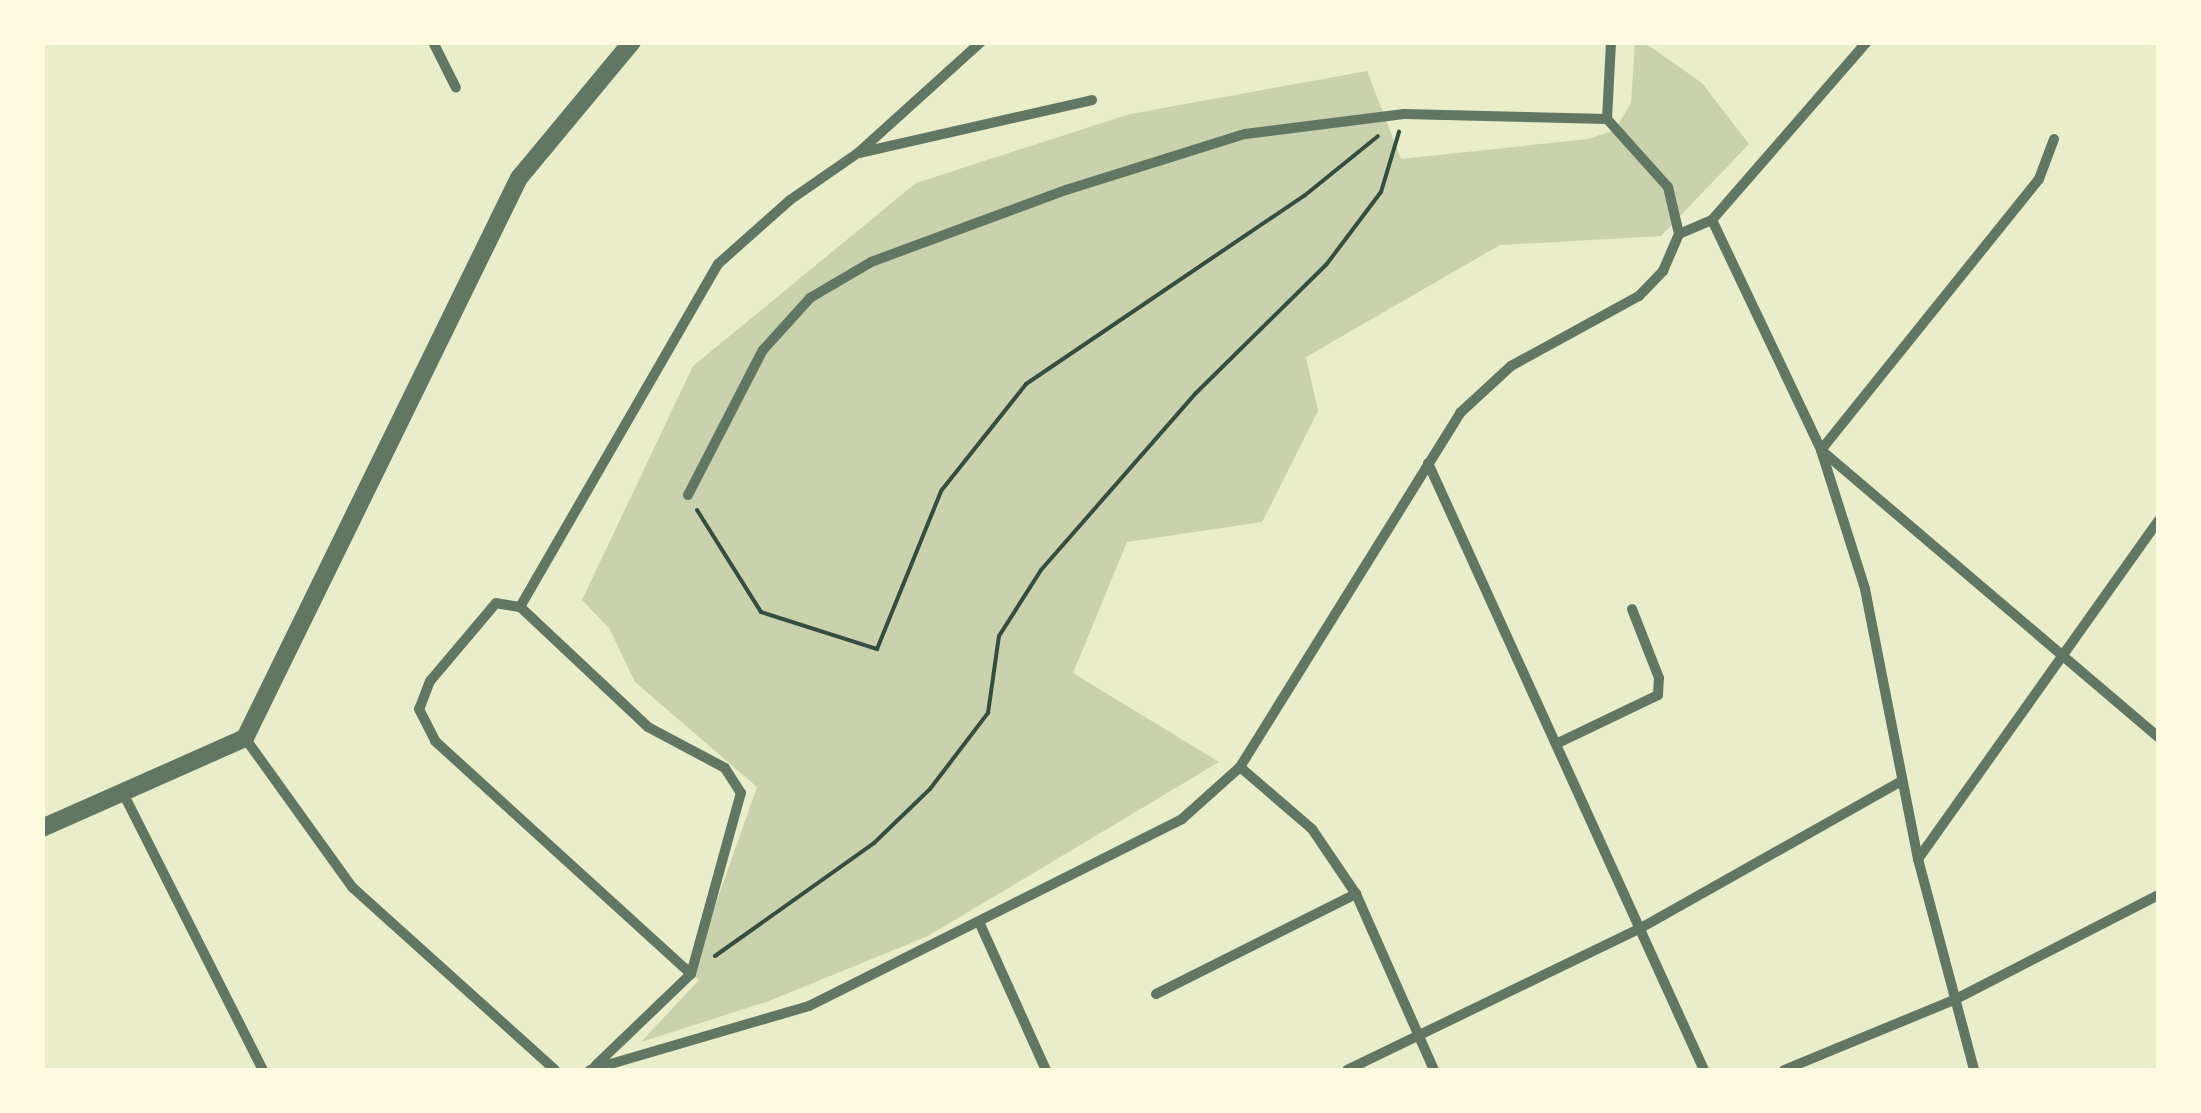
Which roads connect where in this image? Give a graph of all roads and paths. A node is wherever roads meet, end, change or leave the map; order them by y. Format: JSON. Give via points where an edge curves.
{"nodes":[{"id":1,"x":433,"y":42,"type":"edge"},
{"id":2,"x":632,"y":42,"type":"edge"},
{"id":3,"x":982,"y":42,"type":"edge"},
{"id":4,"x":1611,"y":42,"type":"edge"},
{"id":5,"x":1867,"y":42,"type":"edge"},
{"id":6,"x":456,"y":88,"type":"dead end"},
{"id":7,"x":1092,"y":100,"type":"dead end"},
{"id":8,"x":1404,"y":114,"type":"junction"},
{"id":9,"x":1607,"y":119,"type":"junction"},
{"id":10,"x":2054,"y":139,"type":"dead end"},
{"id":11,"x":858,"y":153,"type":"junction"},
{"id":12,"x":1712,"y":220,"type":"junction"},
{"id":13,"x":1680,"y":234,"type":"junction"},
{"id":14,"x":1821,"y":450,"type":"junction"},
{"id":15,"x":1428,"y":462,"type":"junction"},
{"id":16,"x":688,"y":495,"type":"joint"},
{"id":17,"x":2158,"y":521,"type":"edge"},
{"id":18,"x":520,"y":607,"type":"junction"},
{"id":19,"x":1632,"y":609,"type":"dead end"},
{"id":20,"x":2063,"y":661,"type":"junction"},
{"id":21,"x":2158,"y":737,"type":"edge"},
{"id":22,"x":245,"y":738,"type":"junction"},
{"id":23,"x":1558,"y":743,"type":"junction"},
{"id":24,"x":1240,"y":767,"type":"junction"},
{"id":25,"x":1902,"y":781,"type":"junction"},
{"id":26,"x":123,"y":793,"type":"junction"},
{"id":27,"x":42,"y":828,"type":"edge"},
{"id":28,"x":1918,"y":859,"type":"junction"},
{"id":29,"x":1356,"y":894,"type":"junction"},
{"id":30,"x":2158,"y":894,"type":"edge"},
{"id":31,"x":980,"y":924,"type":"junction"},
{"id":32,"x":1639,"y":929,"type":"junction"},
{"id":33,"x":691,"y":974,"type":"junction"},
{"id":34,"x":1156,"y":994,"type":"dead end"},
{"id":35,"x":1956,"y":998,"type":"junction"},
{"id":36,"x":1419,"y":1038,"type":"junction"},
{"id":37,"x":263,"y":1070,"type":"edge"},
{"id":38,"x":555,"y":1070,"type":"edge"},
{"id":39,"x":590,"y":1070,"type":"edge"},
{"id":40,"x":1046,"y":1070,"type":"edge"},
{"id":41,"x":1347,"y":1070,"type":"edge"},
{"id":42,"x":1434,"y":1070,"type":"edge"},
{"id":43,"x":1704,"y":1070,"type":"edge"},
{"id":44,"x":1784,"y":1070,"type":"edge"},
{"id":45,"x":1974,"y":1070,"type":"edge"}],
"edges":[{"from":1,"to":6,"type":"street"},
{"from":2,"to":22,"type":"street","via":[[520,178]]},
{"from":3,"to":11,"type":"street"},
{"from":4,"to":9,"type":"street"},
{"from":5,"to":12,"type":"street"},
{"from":7,"to":11,"type":"street"},
{"from":8,"to":9,"type":"street"},
{"from":8,"to":16,"type":"street","via":[[1245,134],[871,262],[810,298],[763,350]]},
{"from":8,"to":16,"type":"path","via":[[1304,196],[1026,384],[942,491],[877,649],[760,612]]},
{"from":8,"to":33,"type":"path","via":[[1380,192],[1326,265],[1196,393],[1041,570],[1000,636],[988,712],[930,790],[874,843]]},
{"from":9,"to":13,"type":"street","via":[[1668,187]]},
{"from":10,"to":14,"type":"street","via":[[2038,179]]},
{"from":11,"to":18,"type":"street","via":[[790,200],[718,264]]},
{"from":12,"to":13,"type":"street"},
{"from":12,"to":14,"type":"street"},
{"from":13,"to":15,"type":"street","via":[[1663,271],[1639,296],[1484,387]]},
{"from":14,"to":20,"type":"street"},
{"from":14,"to":25,"type":"street","via":[[1864,589]]},
{"from":15,"to":23,"type":"street"},
{"from":15,"to":24,"type":"street"},
{"from":17,"to":20,"type":"street"},
{"from":18,"to":33,"type":"street","via":[[648,727],[736,779],[741,792]]},
{"from":18,"to":33,"type":"street","via":[[496,603],[430,680],[419,709],[435,741]]},
{"from":19,"to":23,"type":"street","via":[[1660,678],[1658,694]]},
{"from":20,"to":21,"type":"street"},
{"from":20,"to":28,"type":"street"},
{"from":22,"to":26,"type":"street"},
{"from":22,"to":38,"type":"street","via":[[352,888]]},
{"from":23,"to":32,"type":"street"},
{"from":24,"to":29,"type":"street","via":[[1312,829]]},
{"from":24,"to":31,"type":"street","via":[[1182,819]]},
{"from":25,"to":28,"type":"street"},
{"from":25,"to":32,"type":"street"},
{"from":26,"to":27,"type":"street"},
{"from":26,"to":37,"type":"street"},
{"from":28,"to":35,"type":"street"},
{"from":29,"to":34,"type":"street"},
{"from":29,"to":36,"type":"street"},
{"from":30,"to":35,"type":"street"},
{"from":31,"to":39,"type":"street","via":[[809,1006]]},
{"from":31,"to":40,"type":"street"},
{"from":32,"to":36,"type":"street"},
{"from":32,"to":43,"type":"street"},
{"from":33,"to":39,"type":"street"},
{"from":35,"to":44,"type":"street"},
{"from":35,"to":45,"type":"street"},
{"from":36,"to":41,"type":"street"},
{"from":36,"to":42,"type":"street"}]}
